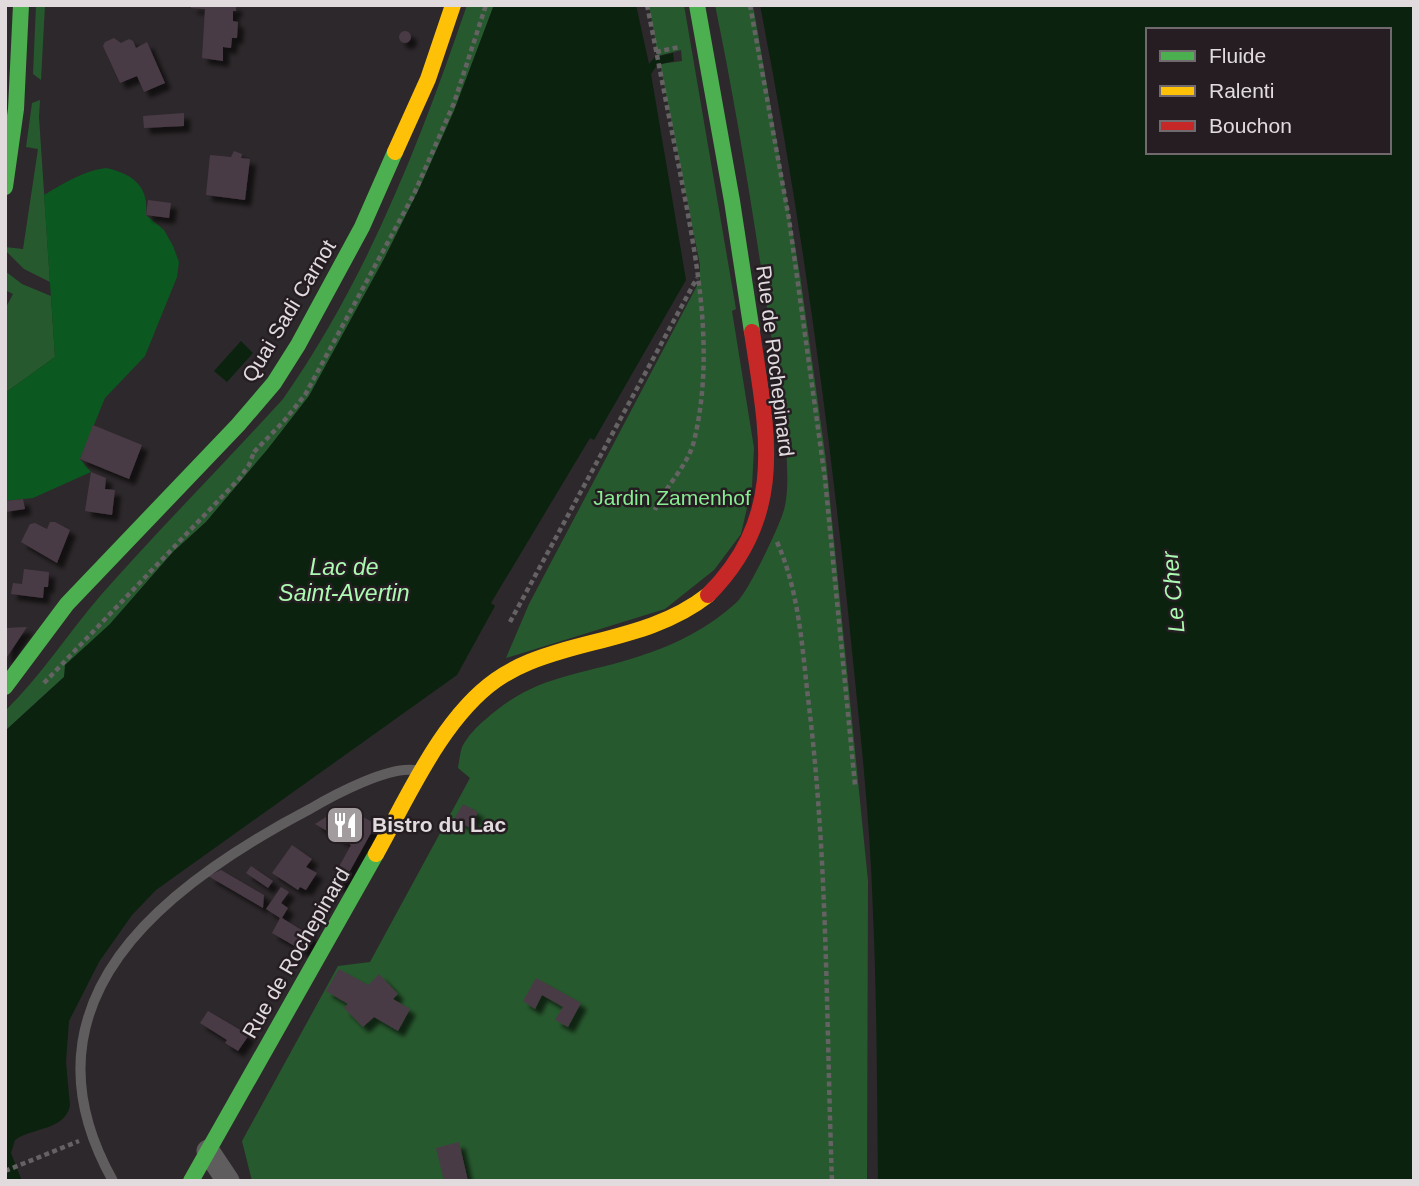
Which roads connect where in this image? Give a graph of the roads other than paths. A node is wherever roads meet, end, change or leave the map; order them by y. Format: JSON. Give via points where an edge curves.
{"nodes":[{"id":1,"x":21,"y":5,"type":"edge"},
{"id":2,"x":453,"y":5,"type":"edge"},
{"id":3,"x":697,"y":5,"type":"edge"},
{"id":4,"x":5,"y":187,"type":"edge"},
{"id":5,"x":5,"y":687,"type":"edge"},
{"id":6,"x":422,"y":772,"type":"junction"},
{"id":7,"x":208,"y":1151,"type":"junction"},
{"id":8,"x":113,"y":1181,"type":"edge"},
{"id":9,"x":191,"y":1181,"type":"edge"},
{"id":10,"x":228,"y":1181,"type":"edge"}],
"edges":[{"from":1,"to":4,"type":"street","via":[[16,109]]},
{"from":2,"to":5,"type":"street","name":"Quai Sadi Carnot","via":[[429,79],[362,228],[274,383],[67,604]]},
{"from":3,"to":6,"type":"street","name":"Rue de Rochepinard","via":[[767,434],[765,492],[754,532],[738,562],[689,609],[649,627],[526,664],[489,685],[460,713]]},
{"from":6,"to":7,"type":"street","name":"Rue de Rochepinard"},
{"from":6,"to":8,"type":"lane","via":[[410,768],[383,775],[278,826],[186,886],[116,961],[98,988],[80,1051],[93,1135]]},
{"from":7,"to":9,"type":"street","name":"Rue de Rochepinard"},
{"from":7,"to":10,"type":"street"}]}
